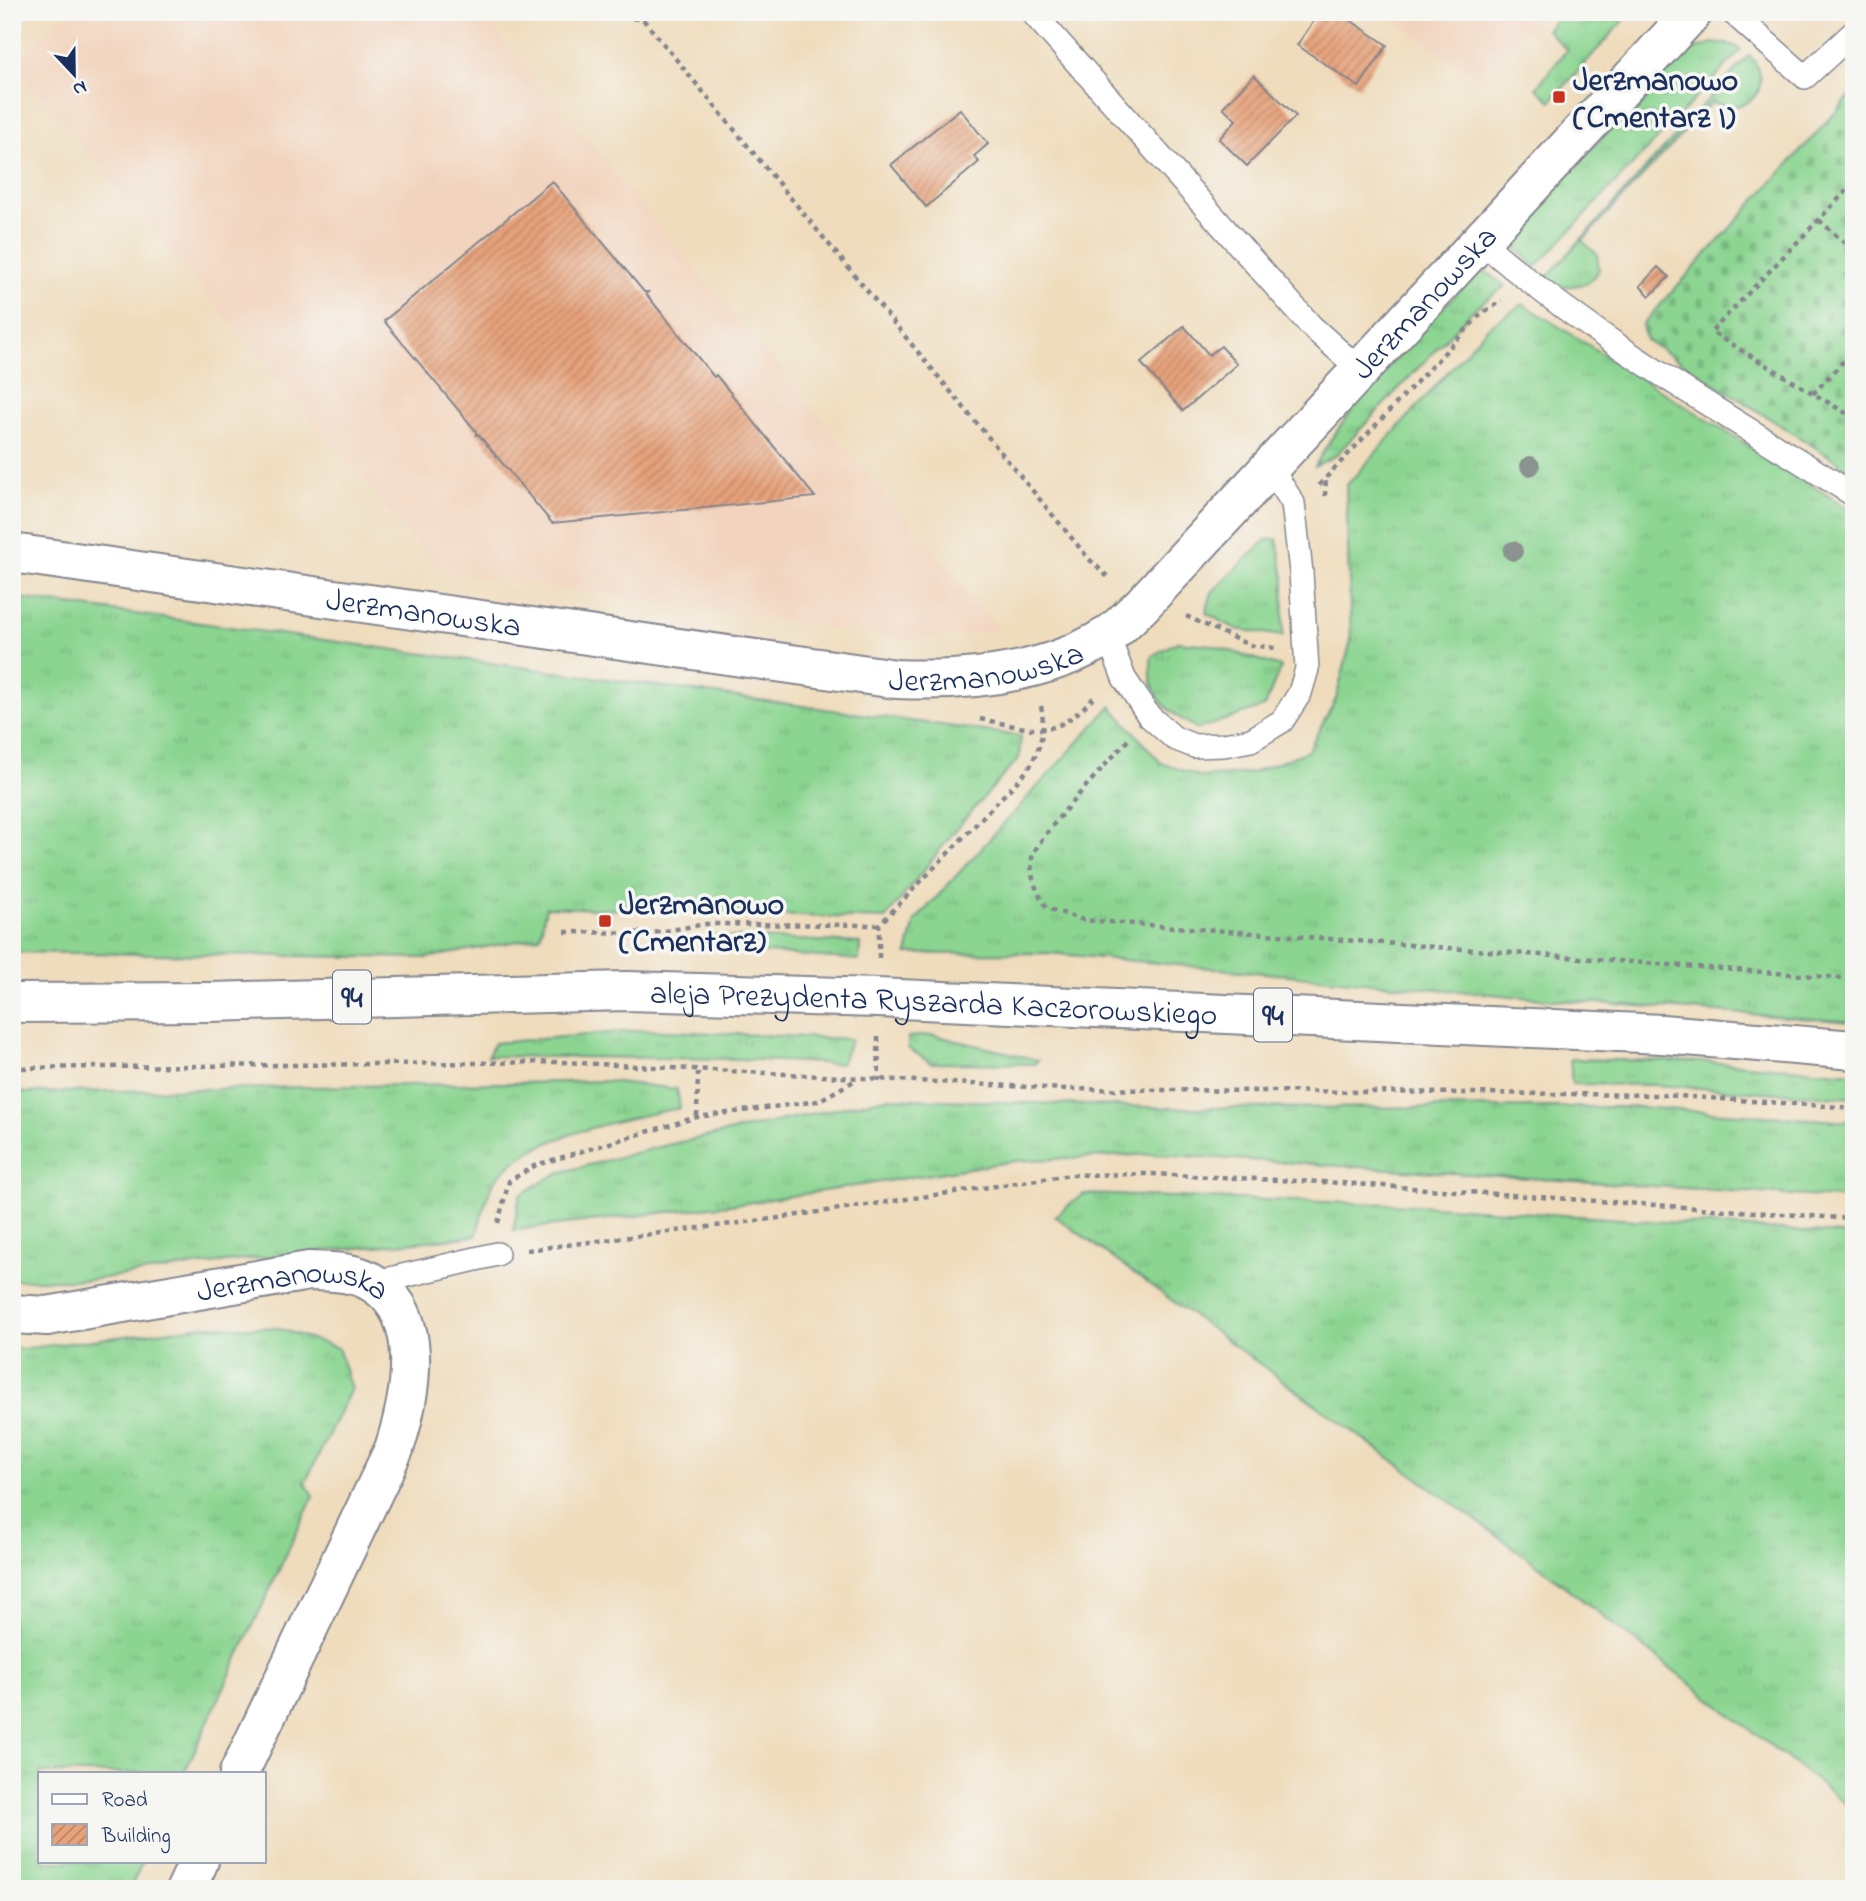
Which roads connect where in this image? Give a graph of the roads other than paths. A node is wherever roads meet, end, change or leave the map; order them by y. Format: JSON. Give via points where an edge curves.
{"nodes":[{"id":1,"x":1032,"y":12,"type":"edge"},
{"id":2,"x":1693,"y":12,"type":"edge"},
{"id":3,"x":1732,"y":12,"type":"edge"},
{"id":4,"x":1854,"y":32,"type":"edge"},
{"id":5,"x":1481,"y":241,"type":"junction"},
{"id":6,"x":1360,"y":370,"type":"junction"},
{"id":7,"x":1270,"y":467,"type":"junction"},
{"id":8,"x":1854,"y":495,"type":"edge"},
{"id":9,"x":12,"y":553,"type":"edge"},
{"id":10,"x":1108,"y":636,"type":"junction"},
{"id":11,"x":12,"y":1003,"type":"edge"},
{"id":12,"x":1854,"y":1050,"type":"edge"},
{"id":13,"x":497,"y":1254,"type":"road end"},
{"id":14,"x":373,"y":1283,"type":"junction"},
{"id":15,"x":12,"y":1314,"type":"edge"},
{"id":16,"x":239,"y":1772,"type":"edge"},
{"id":17,"x":199,"y":1862,"type":"edge"},
{"id":18,"x":186,"y":1889,"type":"edge"}],
"edges":[{"from":1,"to":6,"type":"lane","via":[[1311,326]]},
{"from":2,"to":5,"type":"street","name":"Jerzmanowska"},
{"from":3,"to":4,"type":"lane","via":[[1805,77]]},
{"from":5,"to":6,"type":"street","name":"Jerzmanowska"},
{"from":5,"to":8,"type":"lane","via":[[1530,284],[1655,370]]},
{"from":6,"to":7,"type":"street","name":"Jerzmanowska"},
{"from":7,"to":10,"type":"street","name":"Jerzmanowska","via":[[1158,608]]},
{"from":7,"to":10,"type":"lane","via":[[1293,503],[1307,669],[1300,692],[1282,721],[1251,740],[1224,745],[1194,746],[1174,738],[1149,716],[1124,678]]},
{"from":9,"to":10,"type":"street","name":"Jerzmanowska","via":[[896,679],[955,680],[1030,668]]},
{"from":11,"to":12,"type":"street","name":"aleja Prezydenta Ryszarda Kaczorowskiego","number":"94","via":[[626,991],[1580,1030]]},
{"from":13,"to":14,"type":"lane"},
{"from":14,"to":15,"type":"street","name":"Jerzmanowska","via":[[343,1272],[309,1271],[60,1314]]},
{"from":14,"to":16,"type":"street","name":"Jerzmanowska","via":[[393,1303],[409,1339],[406,1412],[379,1485]]},
{"from":17,"to":18,"type":"street"}]}
